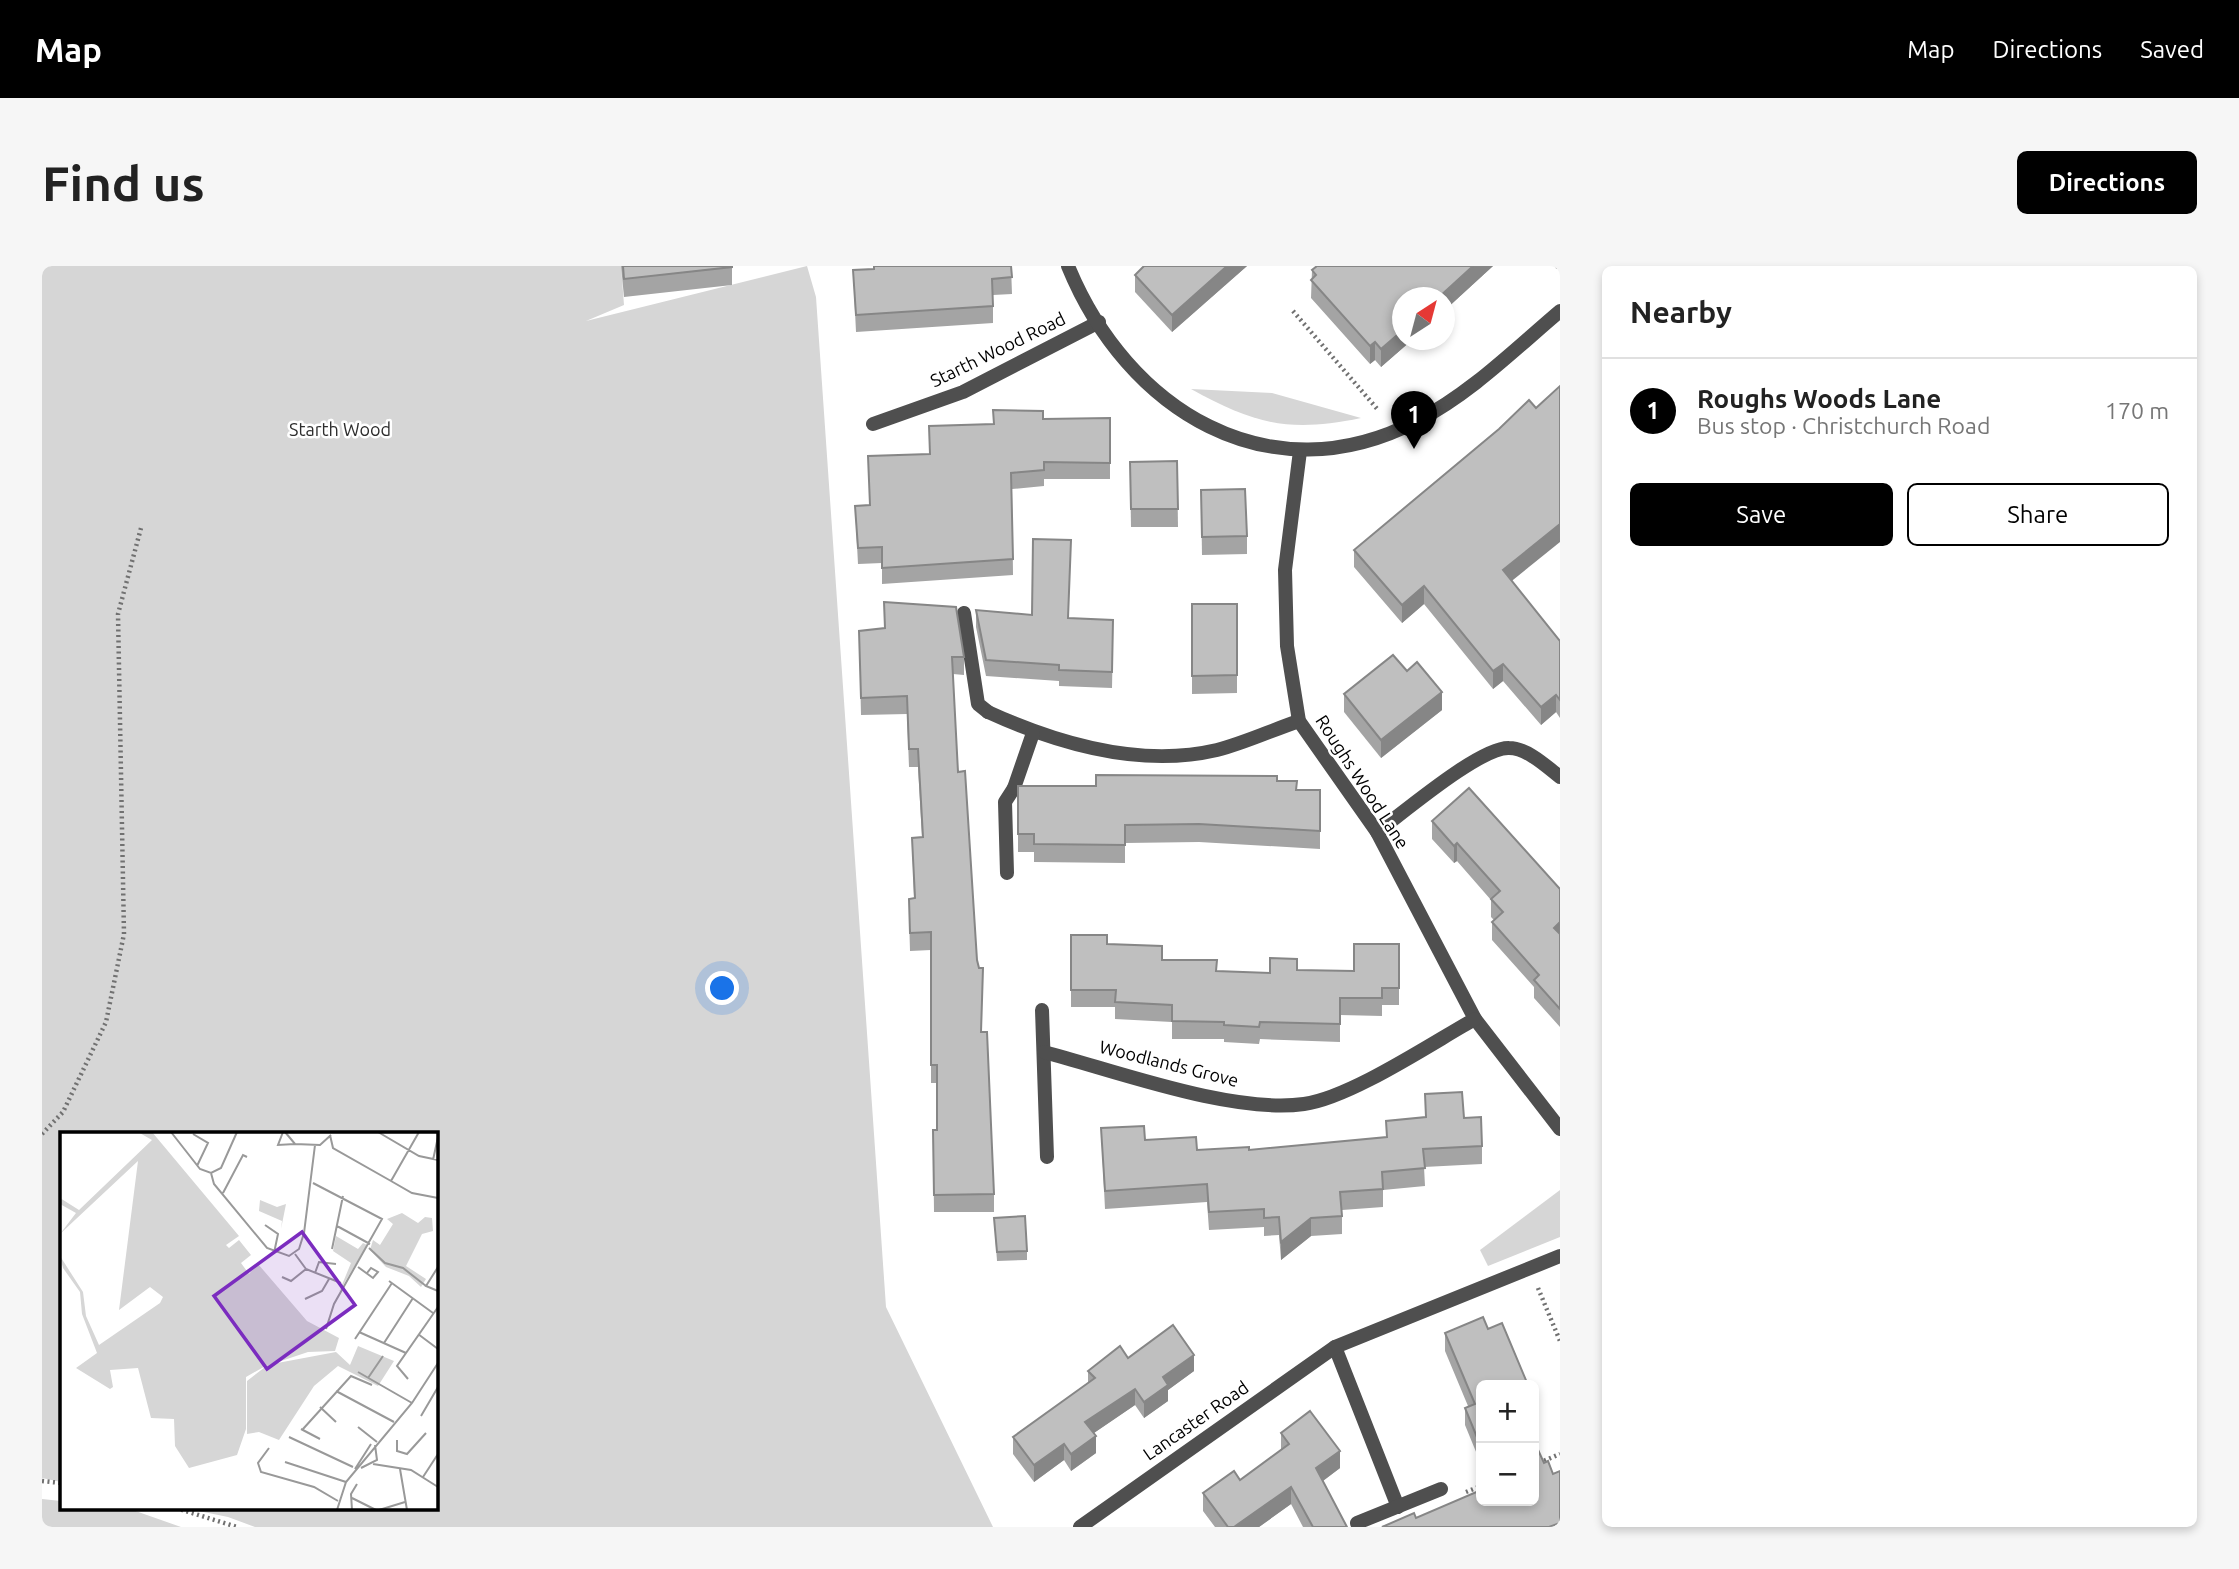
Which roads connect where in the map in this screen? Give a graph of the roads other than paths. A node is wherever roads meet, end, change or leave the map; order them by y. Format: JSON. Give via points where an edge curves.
{"nodes":[{"id":1,"x":1073,"y":268,"type":"edge"},
{"id":2,"x":1560,"y":311,"type":"edge"},
{"id":3,"x":1099,"y":322,"type":"junction"},
{"id":4,"x":873,"y":424,"type":"dead end"},
{"id":5,"x":1300,"y":451,"type":"junction"},
{"id":6,"x":964,"y":613,"type":"dead end"},
{"id":7,"x":1299,"y":721,"type":"junction"},
{"id":8,"x":1033,"y":733,"type":"junction"},
{"id":9,"x":1560,"y":777,"type":"edge"},
{"id":10,"x":1377,"y":832,"type":"junction"},
{"id":11,"x":1007,"y":873,"type":"dead end"},
{"id":12,"x":1042,"y":1010,"type":"dead end"},
{"id":13,"x":1475,"y":1019,"type":"junction"},
{"id":14,"x":1044,"y":1052,"type":"junction"},
{"id":15,"x":1560,"y":1129,"type":"edge"},
{"id":16,"x":1047,"y":1157,"type":"dead end"},
{"id":17,"x":1560,"y":1256,"type":"edge"},
{"id":18,"x":1335,"y":1348,"type":"junction"},
{"id":19,"x":1441,"y":1489,"type":"dead end"},
{"id":20,"x":1398,"y":1507,"type":"junction"},
{"id":21,"x":1357,"y":1523,"type":"dead end"},
{"id":22,"x":1080,"y":1527,"type":"edge"}],
"edges":[{"from":1,"to":3,"type":"street"},
{"from":2,"to":5,"type":"street","via":[[1453,400],[1418,421],[1341,449]]},
{"from":3,"to":4,"type":"street","name":"Starth Wood Road","via":[[964,392]]},
{"from":3,"to":5,"type":"street","via":[[1125,361],[1188,416],[1222,434],[1263,447]]},
{"from":5,"to":7,"type":"street","name":"Roughs Wood Lane","via":[[1285,570],[1287,646]]},
{"from":6,"to":8,"type":"street","via":[[978,705]]},
{"from":7,"to":8,"type":"street","via":[[1218,750],[1174,756],[1130,755]]},
{"from":7,"to":10,"type":"street","name":"Roughs Wood Lane"},
{"from":8,"to":11,"type":"street","via":[[1005,802]]},
{"from":9,"to":10,"type":"street","via":[[1535,757],[1509,748],[1482,755]]},
{"from":10,"to":13,"type":"street","name":"Roughs Wood Lane"},
{"from":12,"to":14,"type":"street"},
{"from":13,"to":14,"type":"street","name":"Woodlands Grove","via":[[1339,1094],[1305,1104],[1231,1102]]},
{"from":13,"to":15,"type":"street","name":"Roughs Wood Lane"},
{"from":14,"to":16,"type":"street"},
{"from":17,"to":18,"type":"street","name":"Lancaster Road"},
{"from":18,"to":20,"type":"street"},
{"from":18,"to":22,"type":"street","name":"Lancaster Road"},
{"from":19,"to":20,"type":"street"},
{"from":20,"to":21,"type":"street"}]}
